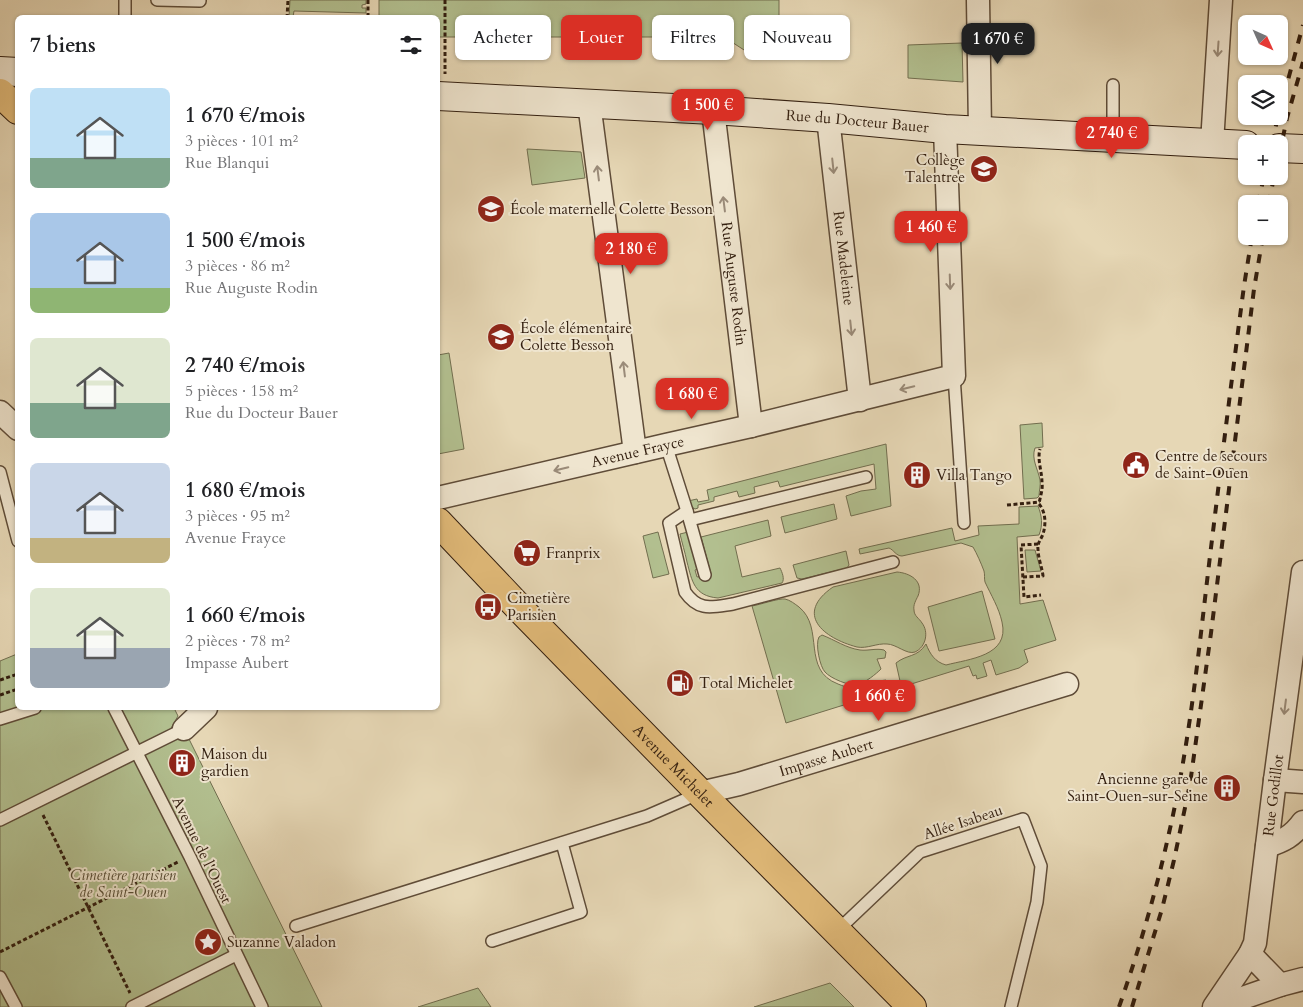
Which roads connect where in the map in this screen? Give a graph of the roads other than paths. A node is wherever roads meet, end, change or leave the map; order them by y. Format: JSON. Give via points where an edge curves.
{"nodes":[{"id":1,"x":125,"y":0,"type":"edge"},
{"id":2,"x":157,"y":0,"type":"edge"},
{"id":3,"x":978,"y":0,"type":"edge"},
{"id":4,"x":1221,"y":0,"type":"edge"},
{"id":5,"x":200,"y":2,"type":"dead end"},
{"id":6,"x":125,"y":15,"type":"edge"},
{"id":7,"x":0,"y":71,"type":"edge"},
{"id":8,"x":15,"y":72,"type":"edge"},
{"id":9,"x":1113,"y":85,"type":"dead end"},
{"id":10,"x":441,"y":96,"type":"edge"},
{"id":11,"x":589,"y":103,"type":"junction"},
{"id":12,"x":713,"y":110,"type":"junction"},
{"id":13,"x":828,"y":118,"type":"junction"},
{"id":14,"x":944,"y":128,"type":"junction"},
{"id":15,"x":980,"y":130,"type":"junction"},
{"id":16,"x":1113,"y":138,"type":"junction"},
{"id":17,"x":1212,"y":143,"type":"junction"},
{"id":18,"x":1238,"y":145,"type":"edge"},
{"id":19,"x":1288,"y":148,"type":"edge"},
{"id":20,"x":1303,"y":149,"type":"edge"},
{"id":21,"x":954,"y":376,"type":"junction"},
{"id":22,"x":860,"y":400,"type":"junction"},
{"id":23,"x":0,"y":412,"type":"edge"},
{"id":24,"x":751,"y":426,"type":"junction"},
{"id":25,"x":15,"y":427,"type":"edge"},
{"id":26,"x":15,"y":437,"type":"edge"},
{"id":27,"x":0,"y":440,"type":"edge"},
{"id":28,"x":666,"y":445,"type":"junction"},
{"id":29,"x":635,"y":452,"type":"junction"},
{"id":30,"x":0,"y":472,"type":"edge"},
{"id":31,"x":866,"y":477,"type":"dead end"},
{"id":32,"x":440,"y":498,"type":"edge"},
{"id":33,"x":689,"y":516,"type":"junction"},
{"id":34,"x":964,"y":523,"type":"dead end"},
{"id":35,"x":440,"y":524,"type":"edge"},
{"id":36,"x":15,"y":530,"type":"edge"},
{"id":37,"x":893,"y":562,"type":"dead end"},
{"id":38,"x":1303,"y":572,"type":"edge"},
{"id":39,"x":706,"y":575,"type":"dead end"},
{"id":40,"x":1299,"y":633,"type":"edge"},
{"id":41,"x":1067,"y":684,"type":"dead end"},
{"id":42,"x":28,"y":710,"type":"edge"},
{"id":43,"x":115,"y":710,"type":"edge"},
{"id":44,"x":204,"y":710,"type":"edge"},
{"id":45,"x":0,"y":720,"type":"edge"},
{"id":46,"x":184,"y":729,"type":"joint"},
{"id":47,"x":136,"y":753,"type":"junction"},
{"id":48,"x":1275,"y":780,"type":"junction"},
{"id":49,"x":1303,"y":782,"type":"edge"},
{"id":50,"x":700,"y":793,"type":"junction"},
{"id":51,"x":0,"y":820,"type":"edge"},
{"id":52,"x":1303,"y":822,"type":"edge"},
{"id":53,"x":562,"y":843,"type":"junction"},
{"id":54,"x":1267,"y":846,"type":"junction"},
{"id":55,"x":296,"y":926,"type":"dead end"},
{"id":56,"x":838,"y":931,"type":"junction"},
{"id":57,"x":492,"y":941,"type":"dead end"},
{"id":58,"x":1250,"y":954,"type":"junction"},
{"id":59,"x":236,"y":955,"type":"junction"},
{"id":60,"x":0,"y":977,"type":"edge"},
{"id":61,"x":1296,"y":985,"type":"edge"},
{"id":62,"x":134,"y":1006,"type":"edge"},
{"id":63,"x":16,"y":1007,"type":"edge"},
{"id":64,"x":262,"y":1007,"type":"edge"},
{"id":65,"x":912,"y":1007,"type":"edge"},
{"id":66,"x":1011,"y":1007,"type":"edge"},
{"id":67,"x":1216,"y":1007,"type":"edge"}],
"edges":[{"from":1,"to":6,"type":"lane"},
{"from":2,"to":5,"type":"lane"},
{"from":3,"to":15,"type":"street"},
{"from":4,"to":17,"type":"street","one_way":true},
{"from":7,"to":8,"type":"main road"},
{"from":9,"to":16,"type":"lane"},
{"from":10,"to":11,"type":"main road","name":"Rue du Docteur Bauer"},
{"from":11,"to":12,"type":"main road","name":"Rue du Docteur Bauer"},
{"from":29,"to":11,"type":"street","one_way":true},
{"from":12,"to":13,"type":"main road","name":"Rue du Docteur Bauer"},
{"from":24,"to":12,"type":"street","name":"Rue Auguste Rodin","one_way":true},
{"from":13,"to":14,"type":"main road","name":"Rue du Docteur Bauer"},
{"from":13,"to":22,"type":"street","name":"Rue Madeleine","one_way":true},
{"from":14,"to":15,"type":"main road","name":"Rue du Docteur Bauer"},
{"from":14,"to":21,"type":"street","one_way":true},
{"from":15,"to":16,"type":"main road","name":"Rue du Docteur Bauer"},
{"from":16,"to":17,"type":"main road","name":"Rue du Docteur Bauer"},
{"from":17,"to":18,"type":"main road","name":"Rue du Docteur Bauer"},
{"from":19,"to":20,"type":"main road"},
{"from":21,"to":22,"type":"street","name":"Avenue Frayce","one_way":true},
{"from":21,"to":34,"type":"lane"},
{"from":22,"to":24,"type":"street","name":"Avenue Frayce"},
{"from":23,"to":25,"type":"street"},
{"from":24,"to":28,"type":"street","name":"Avenue Frayce"},
{"from":26,"to":27,"type":"street"},
{"from":28,"to":29,"type":"street","name":"Avenue Frayce"},
{"from":28,"to":33,"type":"lane"},
{"from":29,"to":32,"type":"street","name":"Avenue Frayce","one_way":true},
{"from":30,"to":36,"type":"lane"},
{"from":31,"to":33,"type":"lane"},
{"from":33,"to":37,"type":"lane","via":[[669,523],[685,592],[698,605],[708,608]]},
{"from":33,"to":39,"type":"lane"},
{"from":35,"to":50,"type":"main road","name":"Avenue Michelet"},
{"from":38,"to":40,"type":"street","name":"Rue Godillot"},
{"from":40,"to":48,"type":"street","name":"Rue Godillot","one_way":true},
{"from":41,"to":50,"type":"street","name":"Impasse Aubert"},
{"from":42,"to":45,"type":"lane"},
{"from":43,"to":47,"type":"lane","name":"Avenue de l'Ouest"},
{"from":44,"to":46,"type":"street"},
{"from":46,"to":47,"type":"lane"},
{"from":47,"to":51,"type":"lane"},
{"from":47,"to":59,"type":"lane","name":"Avenue de l'Ouest"},
{"from":48,"to":49,"type":"street"},
{"from":48,"to":54,"type":"street","name":"Rue Godillot"},
{"from":50,"to":53,"type":"lane","via":[[647,816]]},
{"from":50,"to":56,"type":"main road","name":"Avenue Michelet"},
{"from":52,"to":54,"type":"street","via":[[1285,840]]},
{"from":53,"to":55,"type":"lane"},
{"from":53,"to":57,"type":"lane","via":[[581,912]]},
{"from":54,"to":58,"type":"street","name":"Rue Godillot"},
{"from":56,"to":65,"type":"main road","name":"Avenue Michelet"},
{"from":56,"to":66,"type":"lane","name":"Allée Isabeau","via":[[920,852],[1024,818],[1041,866],[1037,902]]},
{"from":58,"to":61,"type":"street"},
{"from":58,"to":67,"type":"street","name":"Rue Godillot"},
{"from":59,"to":62,"type":"lane"},
{"from":59,"to":64,"type":"lane","name":"Avenue de l'Ouest"},
{"from":60,"to":63,"type":"lane"},
{"from":61,"to":67,"type":"street"}]}
